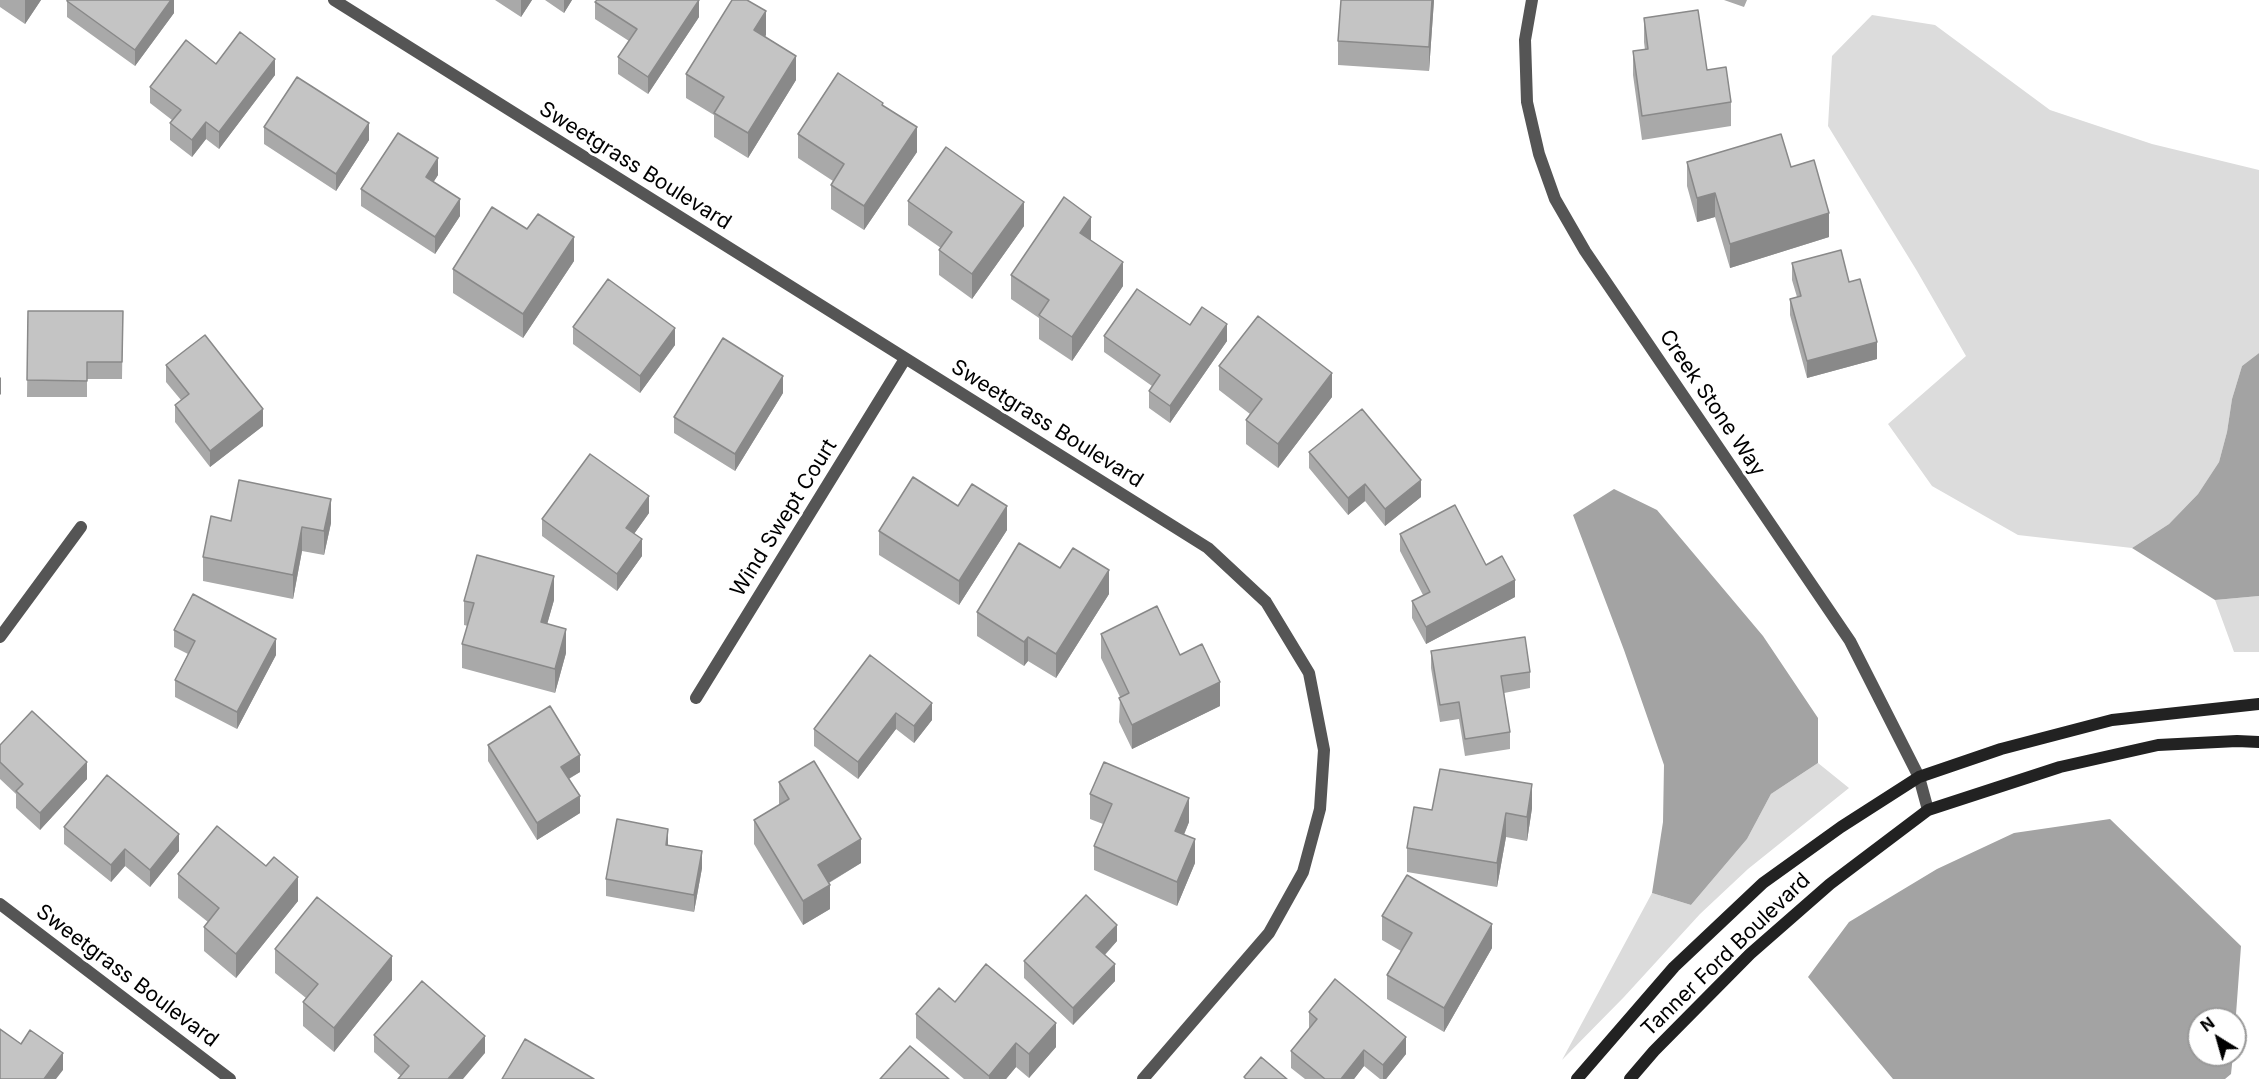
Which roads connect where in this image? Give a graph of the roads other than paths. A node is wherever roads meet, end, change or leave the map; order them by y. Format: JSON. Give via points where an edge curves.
{"nodes":[{"id":1,"x":334,"y":0,"type":"edge"},
{"id":2,"x":1532,"y":0,"type":"edge"},
{"id":3,"x":905,"y":359,"type":"junction"},
{"id":4,"x":81,"y":527,"type":"dead end"},
{"id":5,"x":0,"y":637,"type":"edge"},
{"id":6,"x":696,"y":698,"type":"dead end"},
{"id":7,"x":2259,"y":704,"type":"edge"},
{"id":8,"x":2259,"y":742,"type":"edge"},
{"id":9,"x":1919,"y":777,"type":"junction"},
{"id":10,"x":1928,"y":810,"type":"junction"},
{"id":11,"x":0,"y":904,"type":"edge"},
{"id":12,"x":230,"y":1079,"type":"edge"},
{"id":13,"x":1143,"y":1079,"type":"edge"},
{"id":14,"x":1577,"y":1079,"type":"edge"},
{"id":15,"x":1630,"y":1079,"type":"edge"}],
"edges":[{"from":1,"to":3,"type":"street","name":"Sweetgrass Boulevard"},
{"from":2,"to":9,"type":"street","name":"Creek Stone Way","via":[[1525,40],[1527,102],[1555,199],[1585,251],[1850,640]]},
{"from":3,"to":6,"type":"street","name":"Wind Swept Court"},
{"from":3,"to":13,"type":"street","name":"Sweetgrass Boulevard","via":[[1208,548],[1266,602],[1309,673],[1324,750],[1320,809],[1303,872],[1269,933]]},
{"from":4,"to":5,"type":"street"},
{"from":7,"to":9,"type":"street","name":"Tanner Ford Boulevard","via":[[2112,720],[2001,749]]},
{"from":8,"to":10,"type":"street","name":"Tanner Ford Boulevard","via":[[2158,745],[2060,767]]},
{"from":9,"to":10,"type":"street","name":"Creek Stone Way"},
{"from":9,"to":14,"type":"street","name":"Tanner Ford Boulevard","via":[[1763,883],[1674,967]]},
{"from":10,"to":15,"type":"street","name":"Tanner Ford Boulevard","via":[[1830,884],[1750,954]]},
{"from":11,"to":12,"type":"street","name":"Sweetgrass Boulevard"}]}
